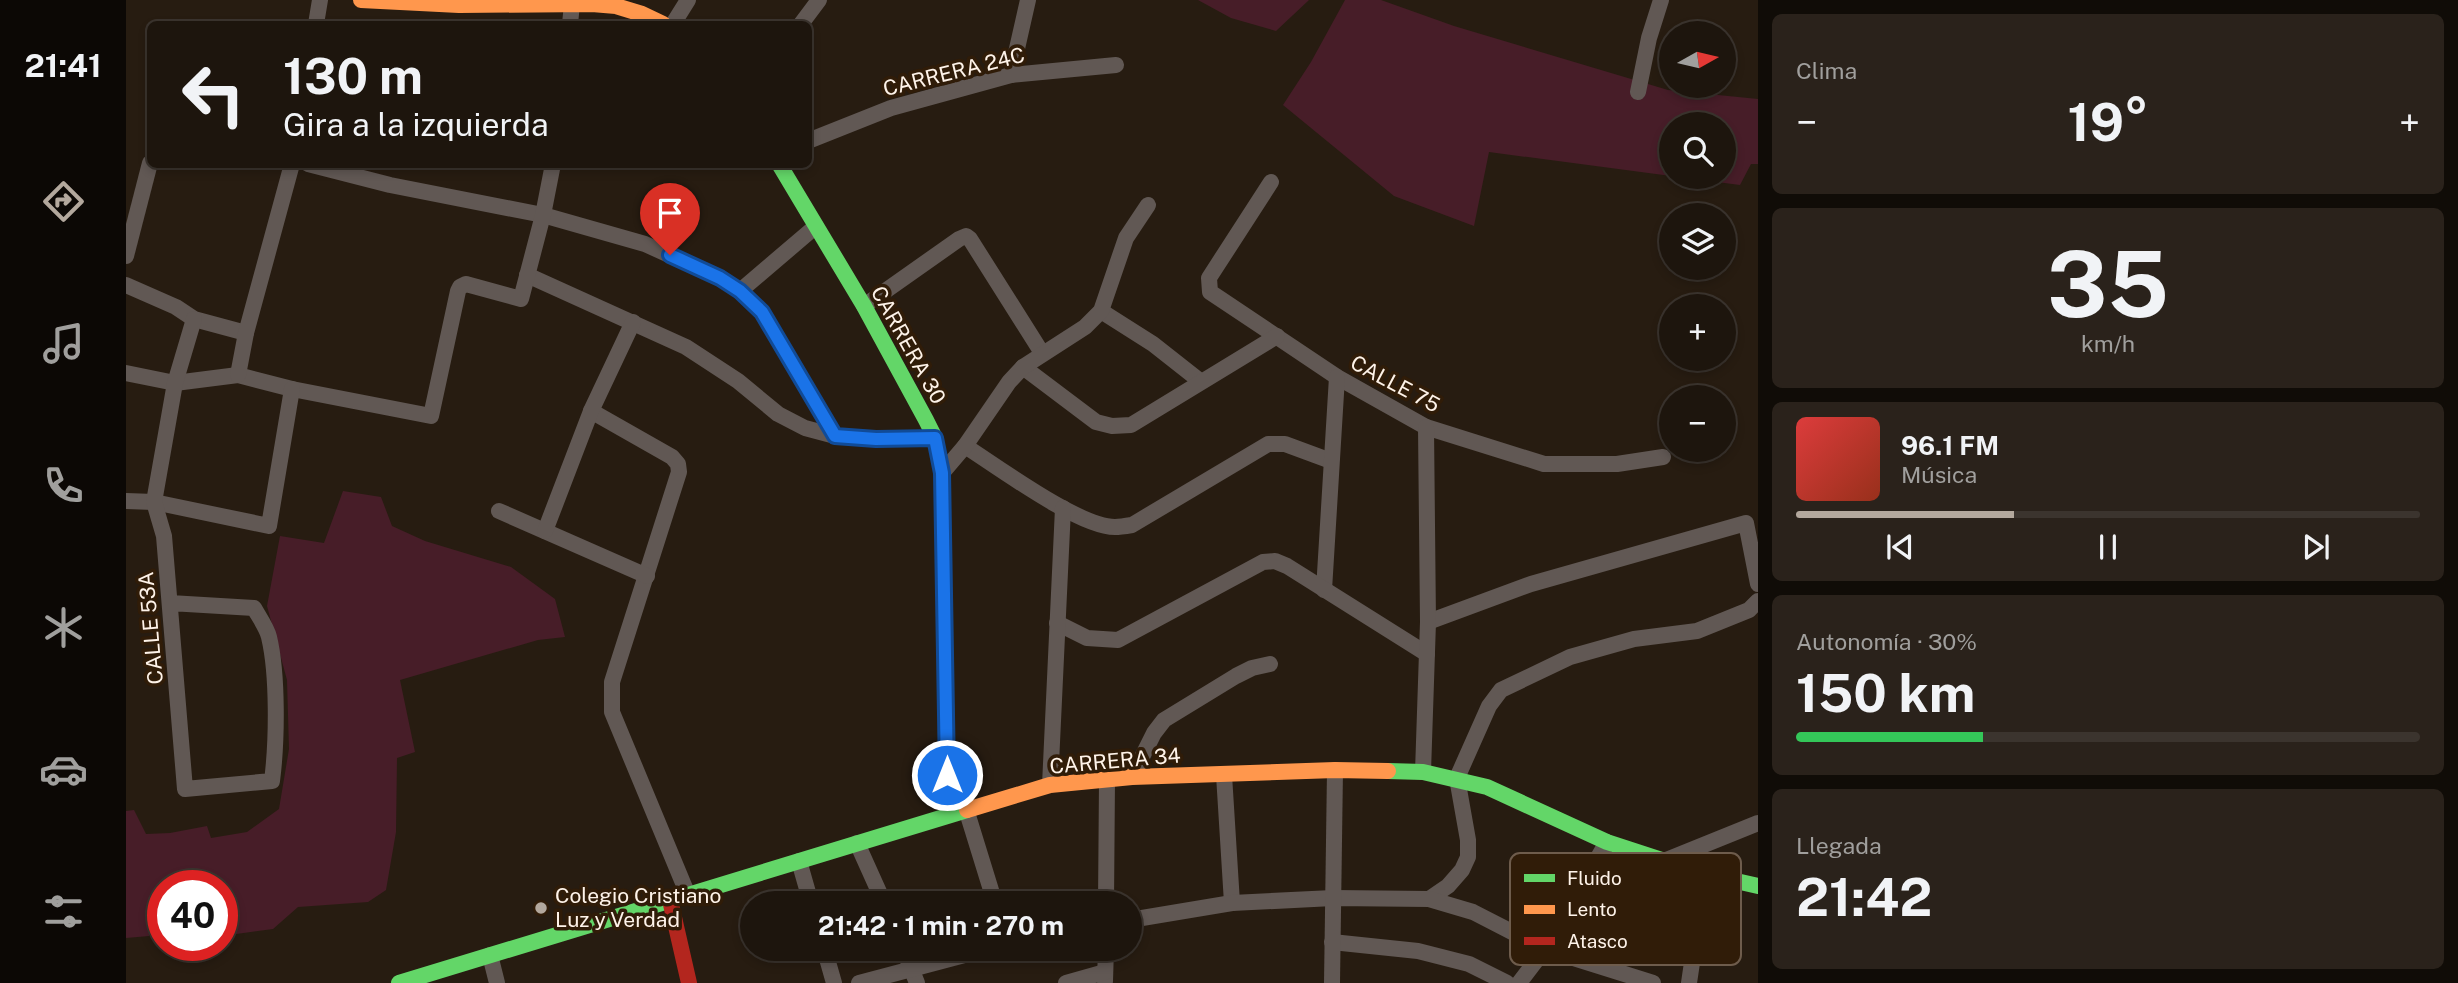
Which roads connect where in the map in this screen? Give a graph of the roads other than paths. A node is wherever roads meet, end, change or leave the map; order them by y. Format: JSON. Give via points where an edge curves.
{"nodes":[{"id":1,"x":320,"y":0,"type":"edge"},
{"id":2,"x":361,"y":0,"type":"edge"},
{"id":3,"x":688,"y":0,"type":"edge"},
{"id":4,"x":819,"y":0,"type":"edge"},
{"id":5,"x":1028,"y":0,"type":"edge"},
{"id":6,"x":1661,"y":0,"type":"edge"},
{"id":7,"x":539,"y":2,"type":"edge"},
{"id":8,"x":592,"y":2,"type":"edge"},
{"id":9,"x":572,"y":4,"type":"junction"},
{"id":10,"x":316,"y":21,"type":"edge"},
{"id":11,"x":570,"y":21,"type":"edge"},
{"id":12,"x":657,"y":21,"type":"edge"},
{"id":13,"x":675,"y":21,"type":"edge"},
{"id":14,"x":803,"y":21,"type":"edge"},
{"id":15,"x":1115,"y":65,"type":"dead end"},
{"id":16,"x":1011,"y":75,"type":"junction"},
{"id":17,"x":1638,"y":92,"type":"dead end"},
{"id":18,"x":812,"y":139,"type":"edge"},
{"id":19,"x":149,"y":168,"type":"edge"},
{"id":20,"x":291,"y":168,"type":"edge"},
{"id":21,"x":324,"y":168,"type":"edge"},
{"id":22,"x":552,"y":168,"type":"edge"},
{"id":23,"x":781,"y":168,"type":"edge"},
{"id":24,"x":1271,"y":182,"type":"dead end"},
{"id":25,"x":1148,"y":205,"type":"dead end"},
{"id":26,"x":543,"y":215,"type":"junction"},
{"id":27,"x":815,"y":227,"type":"junction"},
{"id":28,"x":126,"y":256,"type":"edge"},
{"id":29,"x":527,"y":275,"type":"junction"},
{"id":30,"x":126,"y":285,"type":"edge"},
{"id":31,"x":740,"y":291,"type":"junction"},
{"id":32,"x":864,"y":306,"type":"junction"},
{"id":33,"x":1101,"y":310,"type":"junction"},
{"id":34,"x":194,"y":318,"type":"junction"},
{"id":35,"x":633,"y":322,"type":"junction"},
{"id":36,"x":246,"y":333,"type":"junction"},
{"id":37,"x":1277,"y":336,"type":"junction"},
{"id":38,"x":1042,"y":353,"type":"junction"},
{"id":39,"x":1023,"y":367,"type":"junction"},
{"id":40,"x":126,"y":373,"type":"edge"},
{"id":41,"x":238,"y":375,"type":"junction"},
{"id":42,"x":1337,"y":377,"type":"junction"},
{"id":43,"x":1200,"y":381,"type":"junction"},
{"id":44,"x":176,"y":383,"type":"junction"},
{"id":45,"x":292,"y":388,"type":"junction"},
{"id":46,"x":591,"y":411,"type":"junction"},
{"id":47,"x":1426,"y":427,"type":"junction"},
{"id":48,"x":835,"y":436,"type":"junction"},
{"id":49,"x":935,"y":438,"type":"junction"},
{"id":50,"x":965,"y":446,"type":"junction"},
{"id":51,"x":1659,"y":458,"type":"edge"},
{"id":52,"x":1331,"y":461,"type":"junction"},
{"id":53,"x":942,"y":473,"type":"junction"},
{"id":54,"x":126,"y":501,"type":"edge"},
{"id":55,"x":154,"y":502,"type":"junction"},
{"id":56,"x":1063,"y":508,"type":"junction"},
{"id":57,"x":499,"y":511,"type":"dead end"},
{"id":58,"x":545,"y":531,"type":"junction"},
{"id":59,"x":647,"y":576,"type":"junction"},
{"id":60,"x":1758,"y":584,"type":"edge"},
{"id":61,"x":1324,"y":590,"type":"junction"},
{"id":62,"x":1758,"y":601,"type":"edge"},
{"id":63,"x":170,"y":603,"type":"junction"},
{"id":64,"x":1428,"y":622,"type":"junction"},
{"id":65,"x":1057,"y":623,"type":"junction"},
{"id":66,"x":1427,"y":654,"type":"junction"},
{"id":67,"x":1270,"y":664,"type":"dead end"},
{"id":68,"x":1335,"y":770,"type":"junction"},
{"id":69,"x":1423,"y":772,"type":"junction"},
{"id":70,"x":1224,"y":775,"type":"junction"},
{"id":71,"x":1132,"y":777,"type":"junction"},
{"id":72,"x":1457,"y":778,"type":"junction"},
{"id":73,"x":1107,"y":780,"type":"junction"},
{"id":74,"x":1050,"y":785,"type":"junction"},
{"id":75,"x":966,"y":809,"type":"junction"},
{"id":76,"x":948,"y":815,"type":"junction"},
{"id":77,"x":1758,"y":823,"type":"edge"},
{"id":78,"x":1607,"y":842,"type":"junction"},
{"id":79,"x":857,"y":843,"type":"junction"},
{"id":80,"x":1601,"y":853,"type":"edge"},
{"id":81,"x":1642,"y":853,"type":"edge"},
{"id":82,"x":1682,"y":853,"type":"edge"},
{"id":83,"x":799,"y":861,"type":"junction"},
{"id":84,"x":808,"y":891,"type":"edge"},
{"id":85,"x":879,"y":891,"type":"edge"},
{"id":86,"x":991,"y":891,"type":"edge"},
{"id":87,"x":1106,"y":891,"type":"edge"},
{"id":88,"x":688,"y":895,"type":"junction"},
{"id":89,"x":1333,"y":898,"type":"junction"},
{"id":90,"x":1429,"y":899,"type":"junction"},
{"id":91,"x":670,"y":900,"type":"junction"},
{"id":92,"x":1232,"y":903,"type":"junction"},
{"id":93,"x":1142,"y":917,"type":"edge"},
{"id":94,"x":1510,"y":931,"type":"edge"},
{"id":95,"x":1332,"y":942,"type":"junction"},
{"id":96,"x":490,"y":955,"type":"junction"},
{"id":97,"x":828,"y":961,"type":"edge"},
{"id":98,"x":957,"y":961,"type":"edge"},
{"id":99,"x":1532,"y":965,"type":"edge"},
{"id":100,"x":1596,"y":965,"type":"edge"},
{"id":101,"x":1692,"y":965,"type":"edge"},
{"id":102,"x":915,"y":977,"type":"edge"},
{"id":103,"x":1105,"y":978,"type":"edge"},
{"id":104,"x":400,"y":983,"type":"edge"},
{"id":105,"x":497,"y":983,"type":"edge"},
{"id":106,"x":689,"y":983,"type":"edge"},
{"id":107,"x":834,"y":983,"type":"edge"},
{"id":108,"x":859,"y":983,"type":"edge"},
{"id":109,"x":1066,"y":983,"type":"edge"},
{"id":110,"x":1332,"y":983,"type":"edge"},
{"id":111,"x":1507,"y":983,"type":"edge"},
{"id":112,"x":1518,"y":983,"type":"edge"},
{"id":113,"x":1653,"y":983,"type":"edge"},
{"id":114,"x":1689,"y":983,"type":"edge"}],
"edges":[{"from":1,"to":10,"type":"street"},
{"from":2,"to":7,"type":"main road","via":[[459,5]]},
{"from":3,"to":13,"type":"street"},
{"from":4,"to":14,"type":"street"},
{"from":5,"to":16,"type":"street"},
{"from":6,"to":17,"type":"street"},
{"from":7,"to":9,"type":"main road"},
{"from":8,"to":9,"type":"main road"},
{"from":8,"to":12,"type":"main road"},
{"from":9,"to":11,"type":"street"},
{"from":15,"to":16,"type":"street","name":"CARRERA 24C"},
{"from":16,"to":18,"type":"street","name":"CARRERA 24C","via":[[891,108]]},
{"from":19,"to":28,"type":"street"},
{"from":20,"to":36,"type":"street"},
{"from":21,"to":26,"type":"street"},
{"from":22,"to":26,"type":"street"},
{"from":23,"to":27,"type":"main road","name":"CARRERA 30"},
{"from":24,"to":37,"type":"street","name":"CALLE 75","via":[[1209,278],[1210,292]]},
{"from":25,"to":33,"type":"street","via":[[1126,239]]},
{"from":26,"to":29,"type":"street"},
{"from":26,"to":31,"type":"street","via":[[645,244]]},
{"from":27,"to":31,"type":"street"},
{"from":27,"to":32,"type":"main road","name":"CARRERA 30"},
{"from":29,"to":35,"type":"street"},
{"from":29,"to":45,"type":"street","via":[[521,299],[467,284],[460,287],[431,416]]},
{"from":30,"to":34,"type":"street"},
{"from":31,"to":48,"type":"street","via":[[762,312]]},
{"from":32,"to":38,"type":"street","via":[[966,236]]},
{"from":32,"to":49,"type":"main road","name":"CARRERA 30"},
{"from":33,"to":38,"type":"street","via":[[1084,327]]},
{"from":33,"to":43,"type":"street"},
{"from":34,"to":36,"type":"street"},
{"from":34,"to":44,"type":"street","name":"CALLE 53A"},
{"from":35,"to":46,"type":"street"},
{"from":35,"to":48,"type":"street","via":[[687,347],[778,414]]},
{"from":36,"to":41,"type":"street"},
{"from":37,"to":42,"type":"street","name":"CALLE 75"},
{"from":37,"to":43,"type":"street"},
{"from":38,"to":39,"type":"street"},
{"from":39,"to":43,"type":"street","via":[[1097,422],[1112,426],[1131,425]]},
{"from":39,"to":50,"type":"street"},
{"from":40,"to":44,"type":"street"},
{"from":41,"to":44,"type":"street"},
{"from":41,"to":45,"type":"street"},
{"from":42,"to":47,"type":"street","name":"CALLE 75"},
{"from":42,"to":52,"type":"street"},
{"from":44,"to":55,"type":"street","name":"CALLE 53A"},
{"from":45,"to":55,"type":"street","via":[[269,526]]},
{"from":46,"to":58,"type":"street"},
{"from":46,"to":59,"type":"street","via":[[678,464]]},
{"from":47,"to":51,"type":"street","name":"CALLE 75","via":[[1544,464],[1617,464]]},
{"from":47,"to":64,"type":"street"},
{"from":48,"to":49,"type":"street"},
{"from":49,"to":53,"type":"main road","name":"CARRERA 30"},
{"from":50,"to":53,"type":"street"},
{"from":50,"to":56,"type":"street"},
{"from":52,"to":56,"type":"street","via":[[1285,444],[1268,444],[1132,525],[1097,524]]},
{"from":52,"to":61,"type":"street"},
{"from":53,"to":76,"type":"main road","name":"CARRERA 30"},
{"from":54,"to":55,"type":"street"},
{"from":55,"to":63,"type":"street","name":"CALLE 53A","via":[[164,536]]},
{"from":56,"to":65,"type":"street"},
{"from":57,"to":58,"type":"street"},
{"from":58,"to":59,"type":"street"},
{"from":59,"to":88,"type":"street","via":[[612,682],[612,712]]},
{"from":60,"to":64,"type":"street","via":[[1746,523],[1531,584]]},
{"from":61,"to":65,"type":"street","via":[[1287,566],[1263,562],[1118,640],[1087,638]]},
{"from":61,"to":66,"type":"street"},
{"from":62,"to":72,"type":"street","via":[[1749,610],[1697,631],[1634,639],[1570,657],[1501,690],[1489,706]]},
{"from":63,"to":63,"type":"street","name":"CALLE 53A","via":[[185,789],[272,781],[275,691],[269,636],[254,608]]},
{"from":64,"to":66,"type":"street"},
{"from":65,"to":74,"type":"street"},
{"from":66,"to":69,"type":"street"},
{"from":67,"to":71,"type":"street","via":[[1236,676],[1164,720]]},
{"from":68,"to":69,"type":"main road","name":"CARRERA 34"},
{"from":68,"to":70,"type":"main road","name":"CARRERA 34"},
{"from":68,"to":89,"type":"street"},
{"from":69,"to":72,"type":"main road","name":"CARRERA 34"},
{"from":70,"to":71,"type":"main road","name":"CARRERA 34"},
{"from":70,"to":92,"type":"street"},
{"from":71,"to":73,"type":"main road","name":"CARRERA 34"},
{"from":72,"to":78,"type":"main road","name":"CARRERA 34"},
{"from":72,"to":90,"type":"street","via":[[1468,857],[1448,886]]},
{"from":73,"to":74,"type":"main road","name":"CARRERA 34"},
{"from":73,"to":87,"type":"street"},
{"from":74,"to":75,"type":"main road","name":"CARRERA 34"},
{"from":75,"to":76,"type":"main road","name":"CARRERA 34"},
{"from":75,"to":86,"type":"street"},
{"from":76,"to":79,"type":"main road","name":"CARRERA 34"},
{"from":77,"to":82,"type":"street"},
{"from":78,"to":80,"type":"street"},
{"from":78,"to":81,"type":"main road","name":"CARRERA 34"},
{"from":79,"to":83,"type":"main road","name":"CARRERA 34"},
{"from":79,"to":85,"type":"street"},
{"from":83,"to":84,"type":"street"},
{"from":83,"to":88,"type":"main road","name":"CARRERA 34"},
{"from":88,"to":91,"type":"main road","name":"CARRERA 34"},
{"from":89,"to":90,"type":"street"},
{"from":89,"to":92,"type":"street"},
{"from":89,"to":95,"type":"street"},
{"from":90,"to":94,"type":"street","via":[[1473,912]]},
{"from":91,"to":96,"type":"main road","name":"CARRERA 34"},
{"from":91,"to":106,"type":"main road"},
{"from":92,"to":93,"type":"street"},
{"from":95,"to":110,"type":"street"},
{"from":95,"to":111,"type":"street","via":[[1418,951],[1469,964]]},
{"from":96,"to":104,"type":"main road","name":"CARRERA 34"},
{"from":96,"to":105,"type":"street"},
{"from":97,"to":107,"type":"street"},
{"from":98,"to":102,"type":"street"},
{"from":99,"to":112,"type":"street"},
{"from":100,"to":113,"type":"street"},
{"from":101,"to":114,"type":"street"},
{"from":102,"to":108,"type":"street"},
{"from":103,"to":109,"type":"street"}]}
